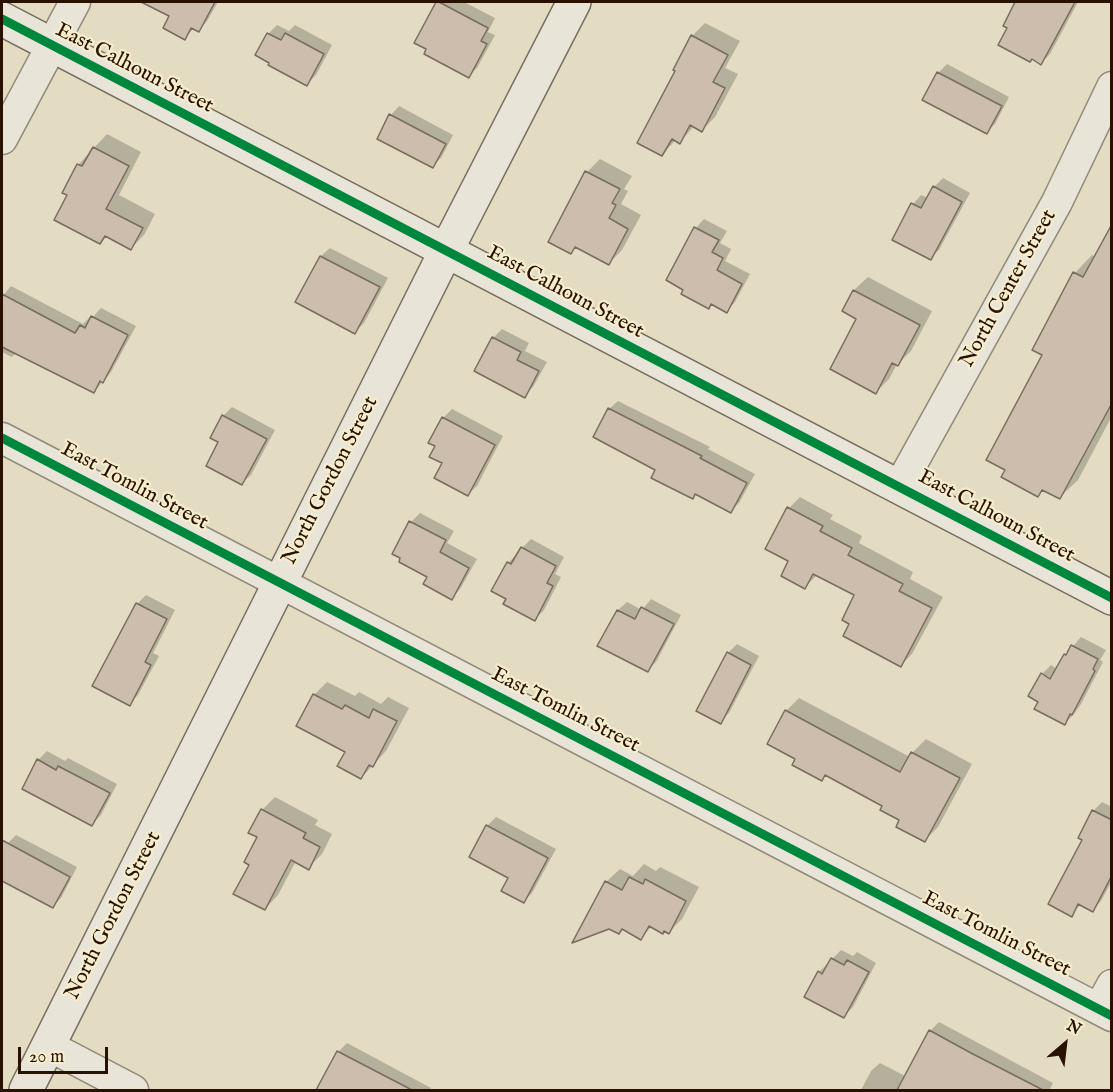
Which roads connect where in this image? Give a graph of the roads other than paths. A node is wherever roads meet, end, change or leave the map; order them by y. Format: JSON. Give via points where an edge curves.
{"nodes":[{"id":1,"x":75,"y":2,"type":"edge"},
{"id":2,"x":574,"y":2,"type":"edge"},
{"id":3,"x":2,"y":20,"type":"edge"},
{"id":4,"x":52,"y":46,"type":"junction"},
{"id":5,"x":1112,"y":87,"type":"edge"},
{"id":6,"x":2,"y":140,"type":"edge"},
{"id":7,"x":446,"y":251,"type":"junction"},
{"id":8,"x":2,"y":438,"type":"edge"},
{"id":9,"x":899,"y":488,"type":"junction"},
{"id":10,"x":280,"y":584,"type":"junction"},
{"id":11,"x":1112,"y":598,"type":"edge"},
{"id":12,"x":1107,"y":1003,"type":"edge"},
{"id":13,"x":49,"y":1046,"type":"junction"},
{"id":14,"x":26,"y":1090,"type":"edge"},
{"id":15,"x":134,"y":1090,"type":"edge"}],
"edges":[{"from":1,"to":4,"type":"street"},
{"from":2,"to":7,"type":"street","name":"North Gordon Street"},
{"from":3,"to":4,"type":"street","name":"East Calhoun Street"},
{"from":4,"to":6,"type":"street"},
{"from":4,"to":7,"type":"street","name":"East Calhoun Street"},
{"from":5,"to":9,"type":"street","name":"North Center Street","via":[[1057,202]]},
{"from":7,"to":9,"type":"street","name":"East Calhoun Street"},
{"from":7,"to":10,"type":"street","name":"North Gordon Street"},
{"from":8,"to":10,"type":"street","name":"East Tomlin Street"},
{"from":9,"to":11,"type":"street","name":"East Calhoun Street"},
{"from":10,"to":12,"type":"street","name":"East Tomlin Street"},
{"from":10,"to":13,"type":"street","name":"North Gordon Street"},
{"from":13,"to":14,"type":"street","name":"North Gordon Street"},
{"from":13,"to":15,"type":"street"}]}
